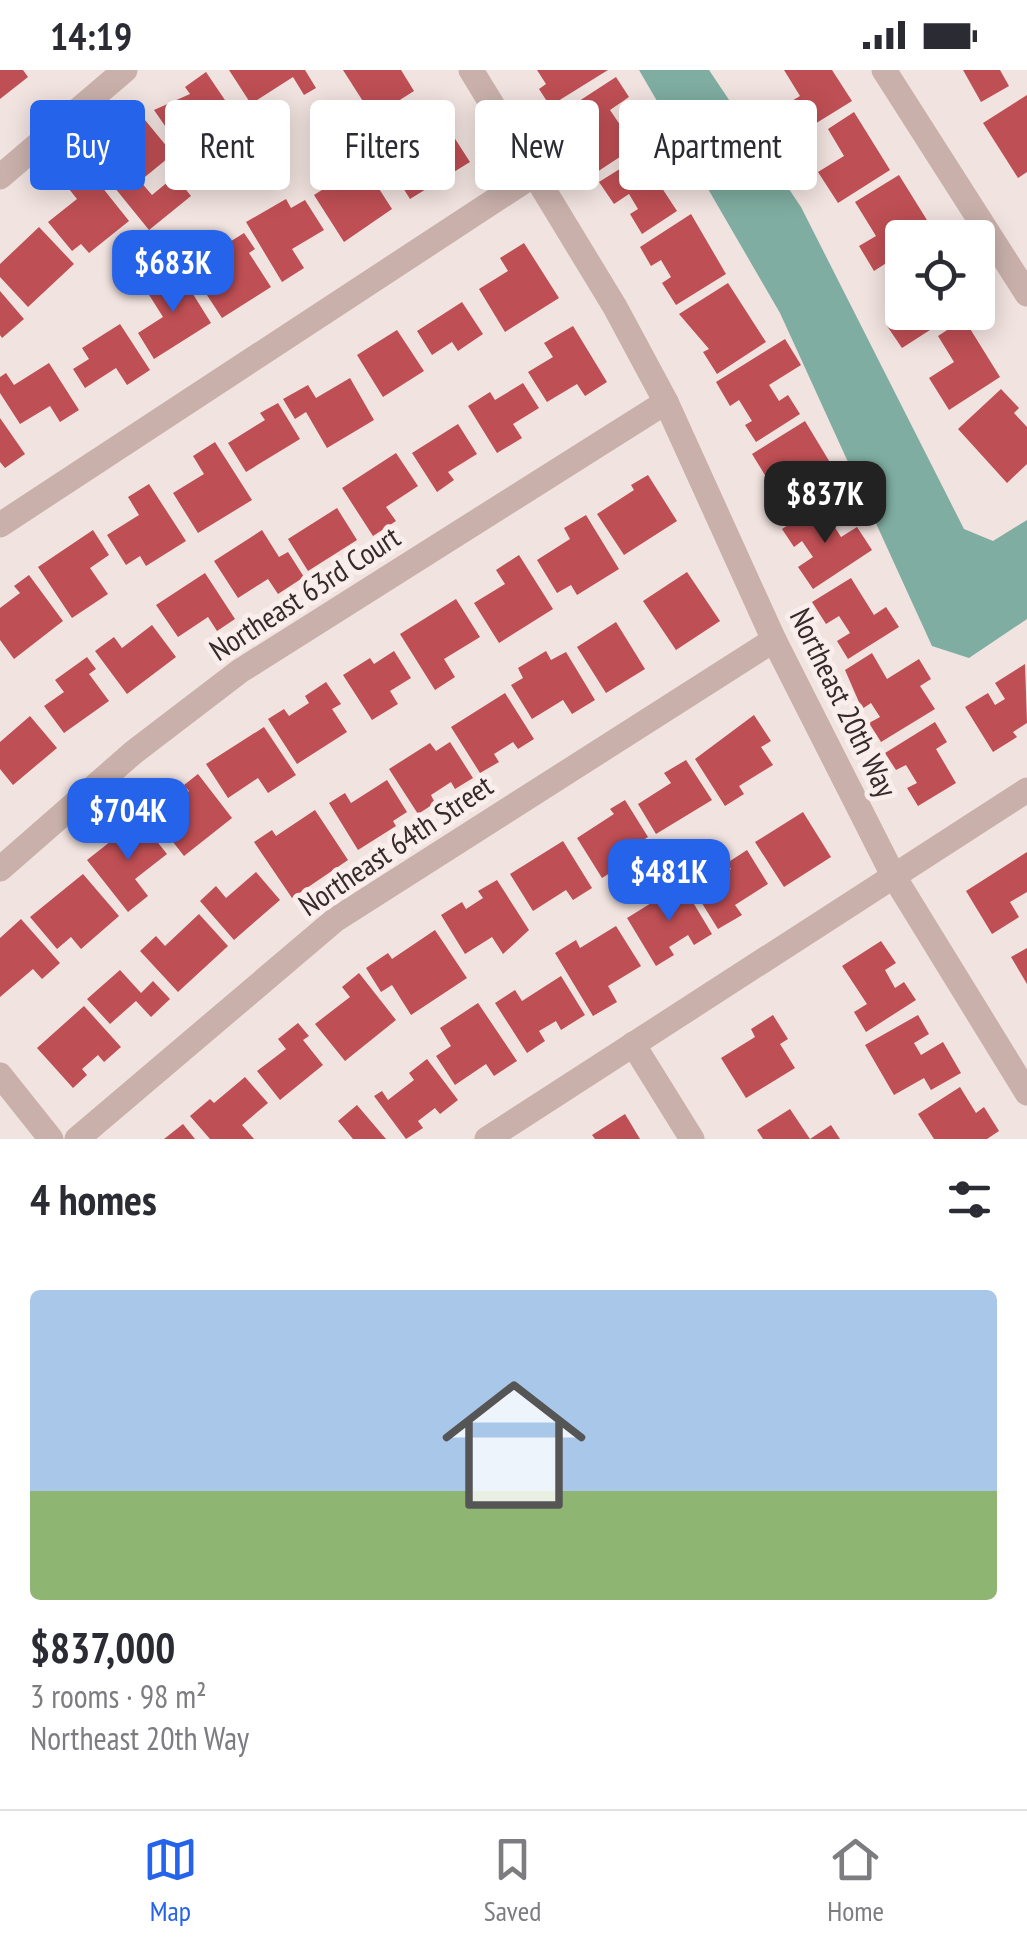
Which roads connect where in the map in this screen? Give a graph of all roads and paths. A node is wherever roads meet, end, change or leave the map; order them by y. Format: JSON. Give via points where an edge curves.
{"nodes":[{"id":1,"x":125,"y":70,"type":"edge"},
{"id":2,"x":471,"y":70,"type":"edge"},
{"id":3,"x":884,"y":70,"type":"edge"},
{"id":4,"x":489,"y":100,"type":"edge"},
{"id":5,"x":0,"y":177,"type":"edge"},
{"id":6,"x":511,"y":190,"type":"edge"},
{"id":7,"x":544,"y":190,"type":"edge"},
{"id":8,"x":1027,"y":294,"type":"edge"},
{"id":9,"x":666,"y":402,"type":"junction"},
{"id":10,"x":0,"y":526,"type":"edge"},
{"id":11,"x":774,"y":640,"type":"junction"},
{"id":12,"x":1027,"y":790,"type":"edge"},
{"id":13,"x":0,"y":869,"type":"edge"},
{"id":14,"x":893,"y":876,"type":"junction"},
{"id":15,"x":633,"y":1044,"type":"junction"},
{"id":16,"x":0,"y":1075,"type":"edge"},
{"id":17,"x":1027,"y":1094,"type":"edge"},
{"id":18,"x":51,"y":1139,"type":"edge"},
{"id":19,"x":78,"y":1139,"type":"edge"},
{"id":20,"x":487,"y":1139,"type":"edge"},
{"id":21,"x":692,"y":1139,"type":"edge"}],
"edges":[{"from":1,"to":5,"type":"street"},
{"from":2,"to":4,"type":"street","name":"Northeast 20th Way"},
{"from":3,"to":8,"type":"street"},
{"from":6,"to":10,"type":"street"},
{"from":7,"to":9,"type":"street","name":"Northeast 20th Way"},
{"from":9,"to":11,"type":"street","name":"Northeast 20th Way"},
{"from":9,"to":13,"type":"street","name":"Northeast 63rd Court","via":[[240,671]]},
{"from":11,"to":14,"type":"street","name":"Northeast 20th Way"},
{"from":11,"to":19,"type":"street","name":"Northeast 64th Street","via":[[335,920]]},
{"from":12,"to":14,"type":"street"},
{"from":14,"to":15,"type":"street"},
{"from":14,"to":17,"type":"street","name":"Northeast 20th Way"},
{"from":15,"to":20,"type":"street"},
{"from":15,"to":21,"type":"street"},
{"from":16,"to":18,"type":"street"}]}
